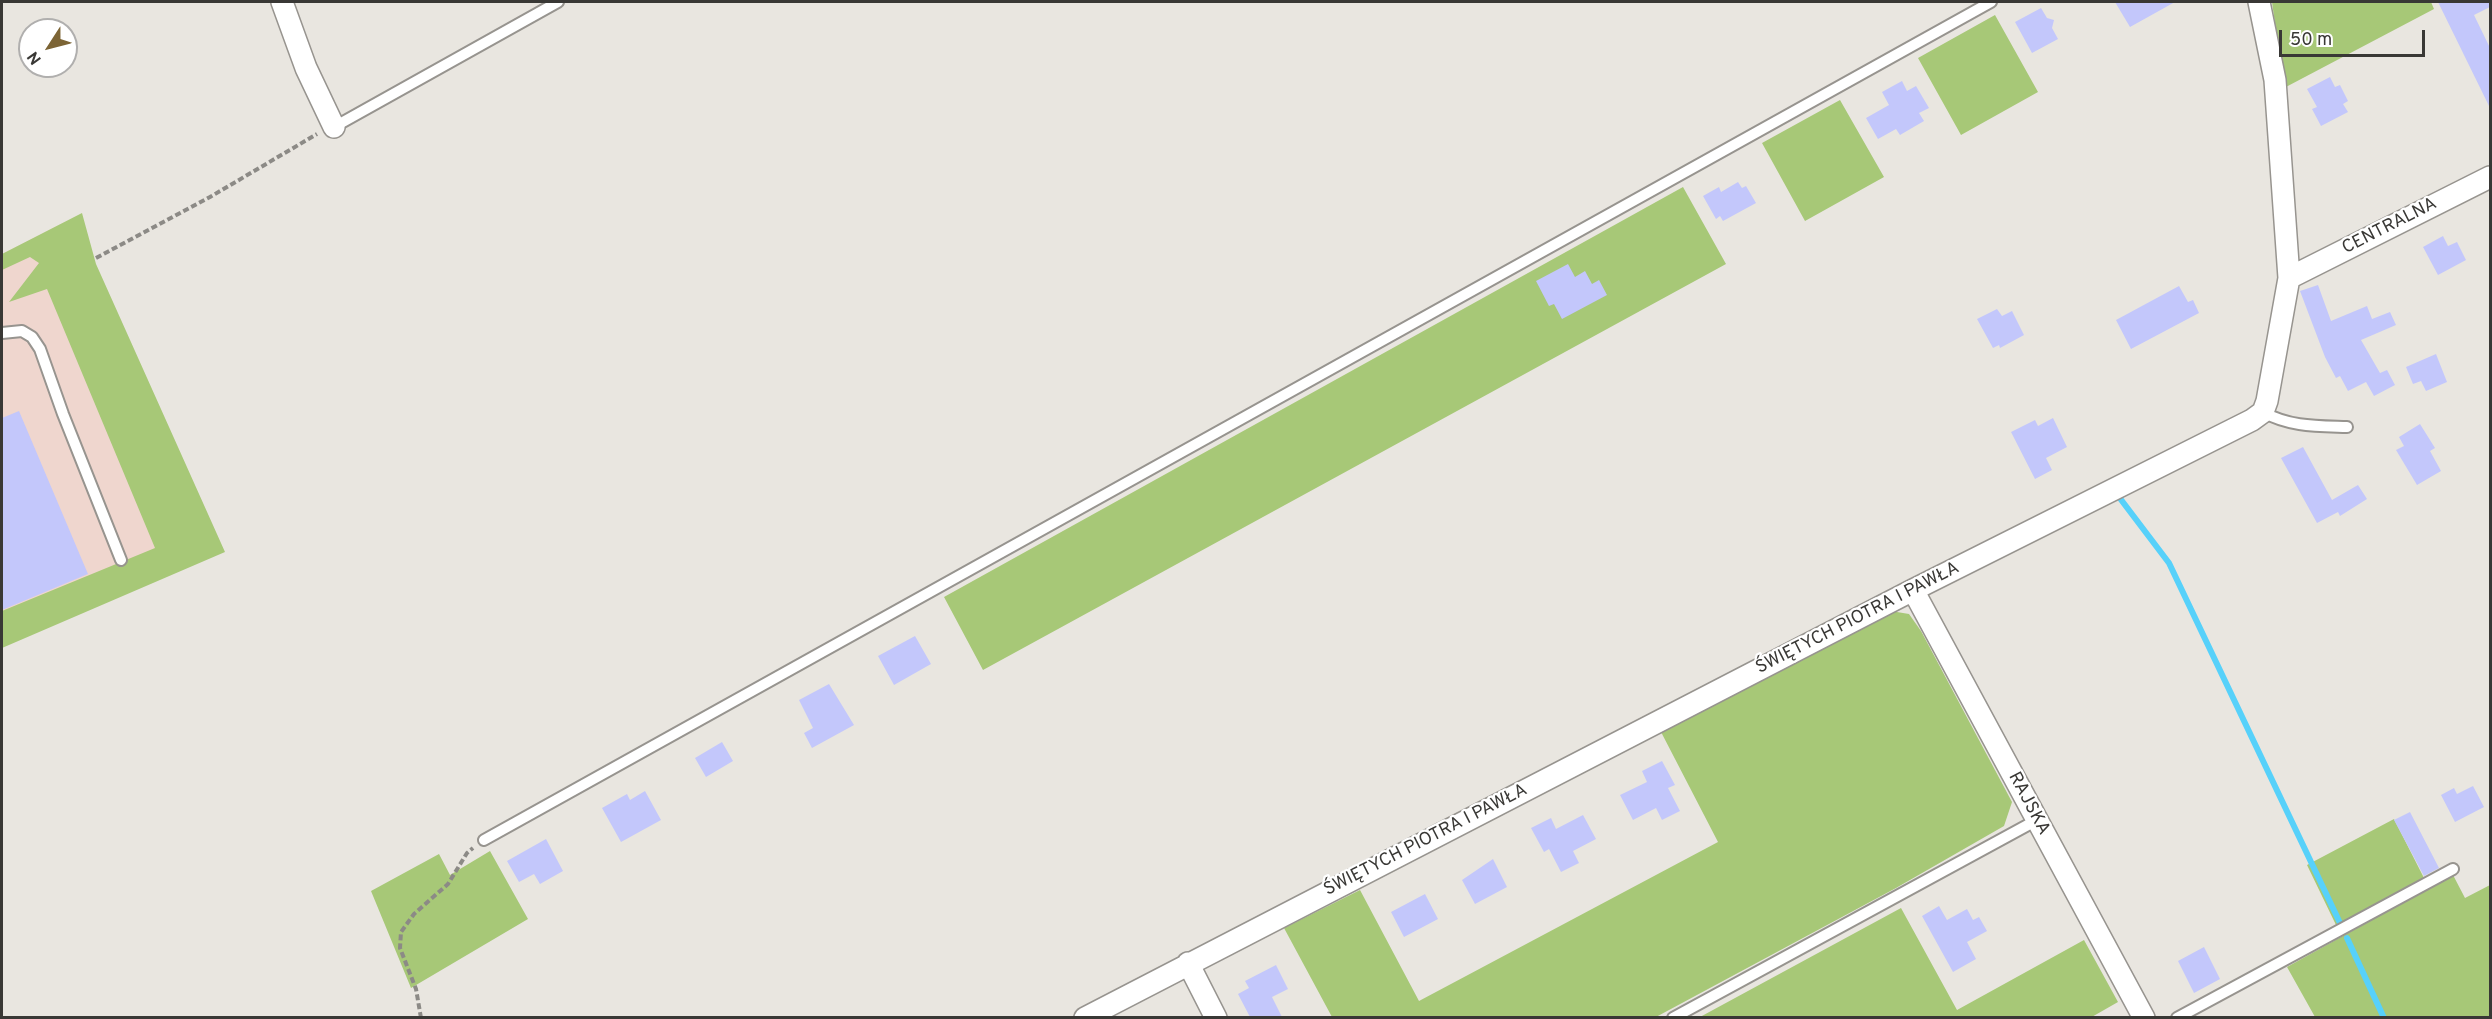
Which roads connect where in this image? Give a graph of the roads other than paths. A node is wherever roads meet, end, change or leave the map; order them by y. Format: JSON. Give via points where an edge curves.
{"nodes":[{"id":1,"x":282,"y":2,"type":"edge"},
{"id":2,"x":558,"y":2,"type":"edge"},
{"id":3,"x":1991,"y":2,"type":"edge"},
{"id":4,"x":2259,"y":2,"type":"edge"},
{"id":5,"x":334,"y":127,"type":"joint"},
{"id":6,"x":2490,"y":177,"type":"edge"},
{"id":7,"x":2289,"y":278,"type":"junction"},
{"id":8,"x":2,"y":333,"type":"edge"},
{"id":9,"x":2263,"y":412,"type":"junction"},
{"id":10,"x":2347,"y":427,"type":"dead end"},
{"id":11,"x":121,"y":560,"type":"dead end"},
{"id":12,"x":1913,"y":591,"type":"junction"},
{"id":13,"x":2037,"y":820,"type":"junction"},
{"id":14,"x":484,"y":840,"type":"road end"},
{"id":15,"x":2453,"y":869,"type":"dead end"},
{"id":16,"x":1188,"y":963,"type":"junction"},
{"id":17,"x":1085,"y":1017,"type":"edge"},
{"id":18,"x":1216,"y":1017,"type":"edge"},
{"id":19,"x":1673,"y":1017,"type":"edge"},
{"id":20,"x":2144,"y":1017,"type":"edge"},
{"id":21,"x":2177,"y":1017,"type":"edge"}],
"edges":[{"from":1,"to":5,"type":"street","via":[[306,68]]},
{"from":2,"to":5,"type":"lane"},
{"from":3,"to":14,"type":"lane"},
{"from":4,"to":7,"type":"street","via":[[2275,80]]},
{"from":6,"to":7,"type":"street","name":"CENTRALNA"},
{"from":7,"to":9,"type":"street"},
{"from":8,"to":11,"type":"lane","via":[[22,331],[40,349]]},
{"from":9,"to":10,"type":"lane","via":[[2294,425]]},
{"from":9,"to":12,"type":"street","name":"ŚWIĘTYCH PIOTRA I PAWŁA"},
{"from":12,"to":13,"type":"street","name":"RAJSKA"},
{"from":12,"to":16,"type":"street","name":"ŚWIĘTYCH PIOTRA I PAWŁA"},
{"from":13,"to":19,"type":"lane"},
{"from":13,"to":20,"type":"street","name":"RAJSKA"},
{"from":15,"to":21,"type":"lane"},
{"from":16,"to":17,"type":"street","name":"ŚWIĘTYCH PIOTRA I PAWŁA"},
{"from":16,"to":18,"type":"street"}]}
